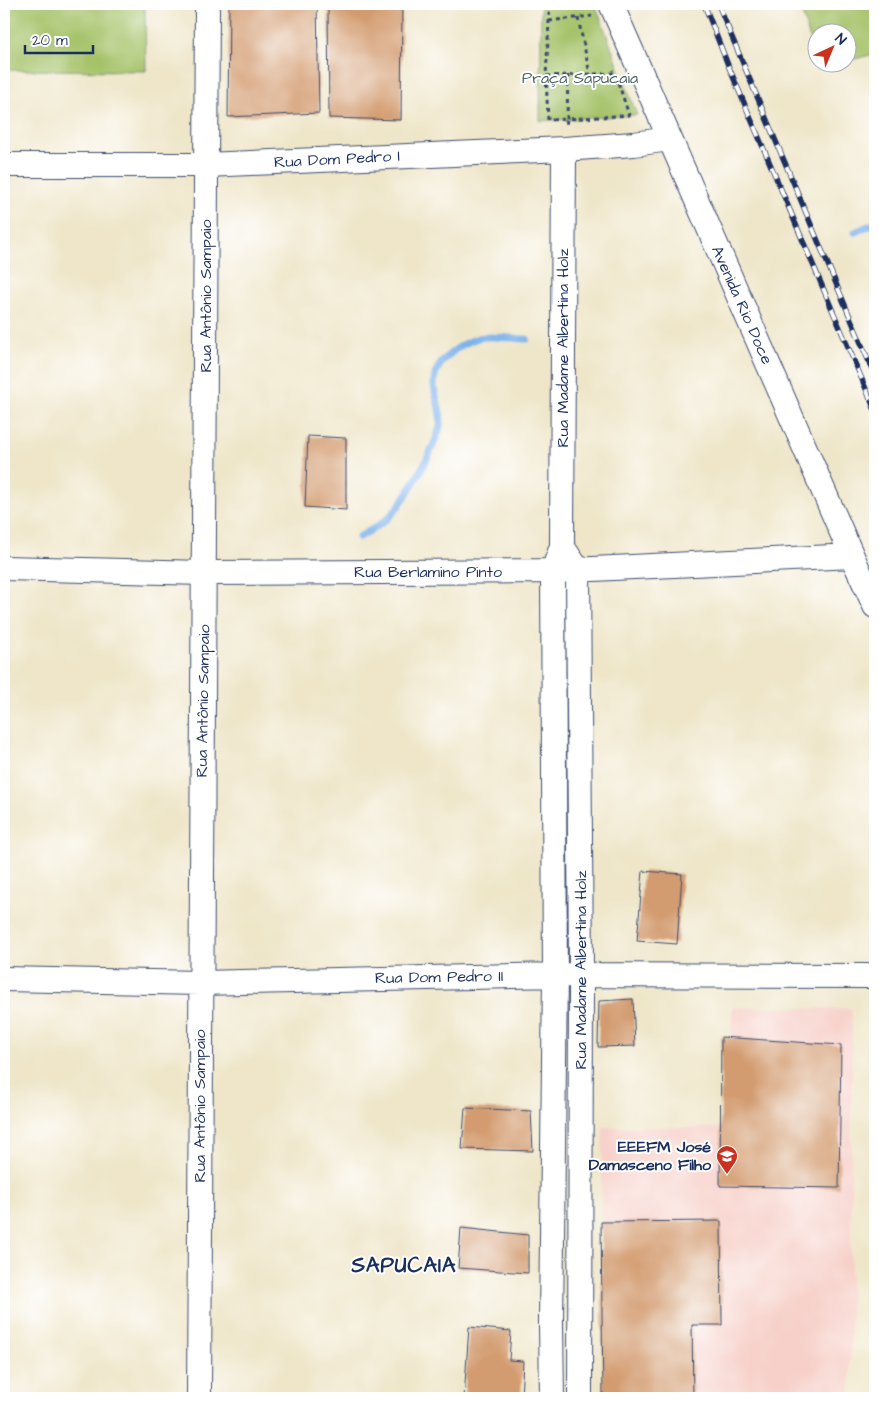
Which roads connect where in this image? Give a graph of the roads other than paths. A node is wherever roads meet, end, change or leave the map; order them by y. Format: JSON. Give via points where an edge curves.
{"nodes":[{"id":1,"x":207,"y":4,"type":"edge"},
{"id":2,"x":598,"y":10,"type":"edge"},
{"id":3,"x":669,"y":139,"type":"junction"},
{"id":4,"x":564,"y":150,"type":"junction"},
{"id":5,"x":4,"y":165,"type":"edge"},
{"id":6,"x":206,"y":165,"type":"junction"},
{"id":7,"x":562,"y":546,"type":"junction"},
{"id":8,"x":852,"y":556,"type":"junction"},
{"id":9,"x":4,"y":568,"type":"edge"},
{"id":10,"x":578,"y":570,"type":"junction"},
{"id":11,"x":553,"y":572,"type":"junction"},
{"id":12,"x":204,"y":573,"type":"junction"},
{"id":13,"x":875,"y":606,"type":"edge"},
{"id":14,"x":581,"y":974,"type":"junction"},
{"id":15,"x":555,"y":975,"type":"junction"},
{"id":16,"x":875,"y":976,"type":"edge"},
{"id":17,"x":4,"y":980,"type":"edge"},
{"id":18,"x":201,"y":983,"type":"junction"},
{"id":19,"x":552,"y":1214,"type":"junction"},
{"id":20,"x":582,"y":1216,"type":"junction"},
{"id":21,"x":199,"y":1398,"type":"edge"},
{"id":22,"x":552,"y":1398,"type":"edge"},
{"id":23,"x":580,"y":1398,"type":"edge"}],
"edges":[{"from":1,"to":6,"type":"street","name":"Rua Antônio Sampaio"},
{"from":2,"to":3,"type":"street","name":"Avenida Rio Doce"},
{"from":3,"to":4,"type":"street","name":"Rua Dom Pedro I"},
{"from":3,"to":8,"type":"street","name":"Avenida Rio Doce"},
{"from":4,"to":6,"type":"street","name":"Rua Dom Pedro I"},
{"from":4,"to":7,"type":"street","name":"Rua Madame Albertina Holz"},
{"from":5,"to":6,"type":"street","name":"Rua Dom Pedro I"},
{"from":6,"to":12,"type":"street","name":"Rua Antônio Sampaio"},
{"from":7,"to":10,"type":"street"},
{"from":7,"to":11,"type":"street","name":"Rua Madame Albertina Holz"},
{"from":8,"to":10,"type":"street","name":"Rua Berlamino Pinto"},
{"from":8,"to":13,"type":"street","name":"Avenida Rio Doce"},
{"from":9,"to":12,"type":"street","name":"Rua Berlamino Pinto"},
{"from":10,"to":11,"type":"street","name":"Rua Berlamino Pinto"},
{"from":10,"to":14,"type":"street","name":"Rua Madame Albertina Holz"},
{"from":11,"to":12,"type":"street","name":"Rua Berlamino Pinto"},
{"from":11,"to":15,"type":"street","name":"Rua Madame Albertina Holz"},
{"from":12,"to":18,"type":"street","name":"Rua Antônio Sampaio"},
{"from":14,"to":15,"type":"street","name":"Rua Dom Pedro II"},
{"from":14,"to":16,"type":"street","name":"Rua Dom Pedro II"},
{"from":14,"to":20,"type":"street","name":"Rua Madame Albertina Holz"},
{"from":15,"to":18,"type":"street","name":"Rua Dom Pedro II"},
{"from":15,"to":19,"type":"street","name":"Rua Madame Albertina Holz"},
{"from":17,"to":18,"type":"street","name":"Rua Dom Pedro II"},
{"from":18,"to":21,"type":"street","name":"Rua Antônio Sampaio"},
{"from":19,"to":20,"type":"street"},
{"from":19,"to":22,"type":"street","name":"Rua Madame Albertina Holz"},
{"from":20,"to":23,"type":"street","name":"Rua Madame Albertina Holz"}]}
